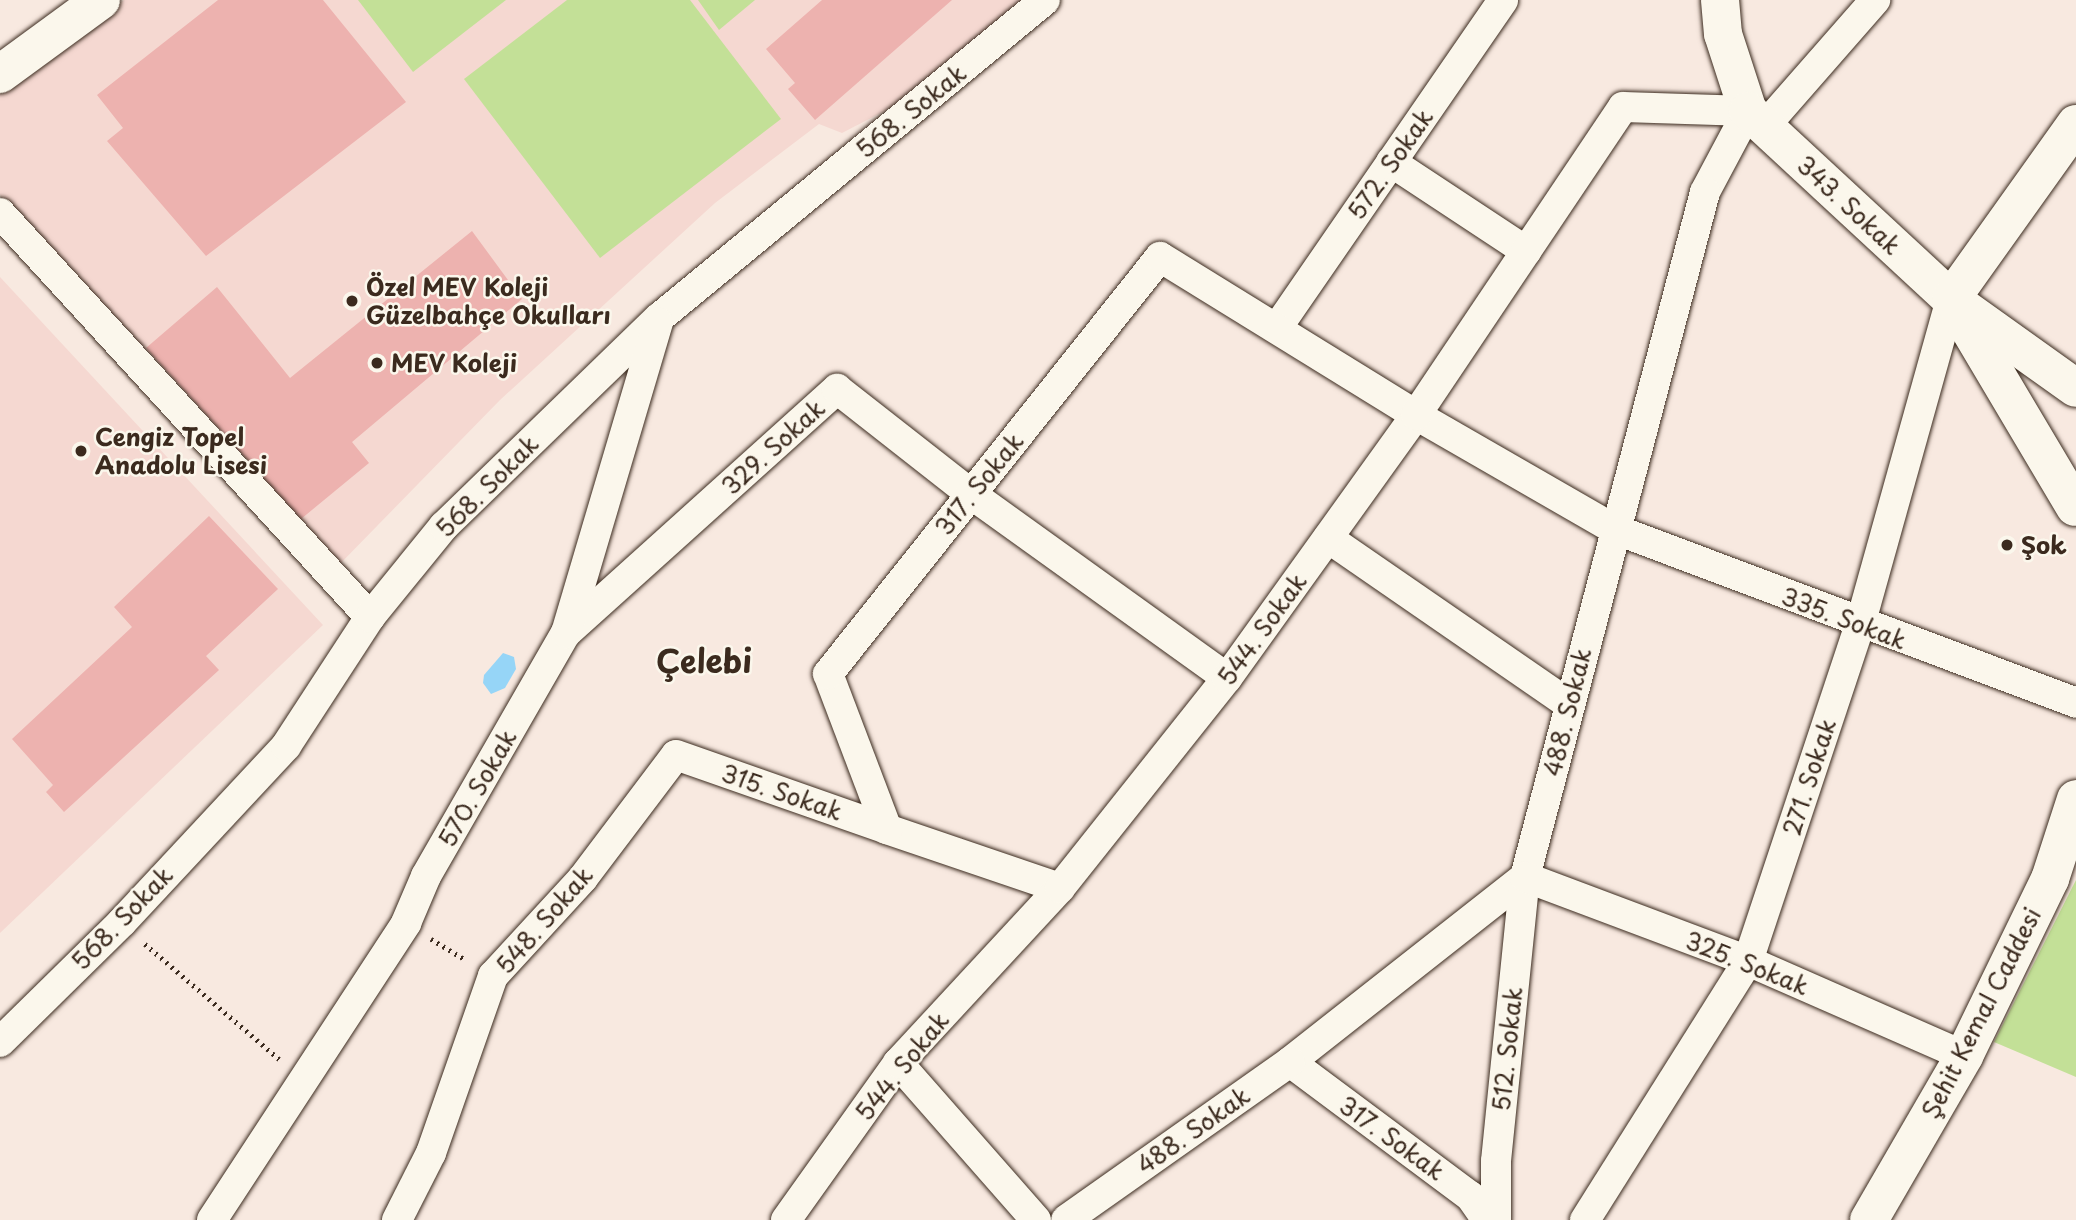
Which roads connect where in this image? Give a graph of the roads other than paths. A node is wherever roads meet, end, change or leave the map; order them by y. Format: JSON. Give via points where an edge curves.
{"nodes":[{"id":1,"x":101,"y":0,"type":"edge"},
{"id":2,"x":1045,"y":0,"type":"edge"},
{"id":3,"x":1503,"y":0,"type":"edge"},
{"id":4,"x":1720,"y":0,"type":"edge"},
{"id":5,"x":1875,"y":0,"type":"edge"},
{"id":6,"x":0,"y":74,"type":"edge"},
{"id":7,"x":1756,"y":119,"type":"junction"},
{"id":8,"x":2076,"y":124,"type":"edge"},
{"id":9,"x":1391,"y":162,"type":"junction"},
{"id":10,"x":0,"y":213,"type":"edge"},
{"id":11,"x":1526,"y":251,"type":"junction"},
{"id":12,"x":1951,"y":299,"type":"junction"},
{"id":13,"x":659,"y":318,"type":"junction"},
{"id":14,"x":1277,"y":328,"type":"junction"},
{"id":15,"x":2076,"y":388,"type":"edge"},
{"id":16,"x":1416,"y":415,"type":"junction"},
{"id":17,"x":971,"y":494,"type":"junction"},
{"id":18,"x":2076,"y":498,"type":"edge"},
{"id":19,"x":1614,"y":529,"type":"junction"},
{"id":20,"x":1328,"y":538,"type":"junction"},
{"id":21,"x":370,"y":617,"type":"junction"},
{"id":22,"x":1860,"y":625,"type":"junction"},
{"id":23,"x":566,"y":633,"type":"junction"},
{"id":24,"x":1227,"y":678,"type":"junction"},
{"id":25,"x":2076,"y":703,"type":"edge"},
{"id":26,"x":1569,"y":704,"type":"junction"},
{"id":27,"x":676,"y":755,"type":"joint"},
{"id":28,"x":2076,"y":799,"type":"edge"},
{"id":29,"x":887,"y":829,"type":"junction"},
{"id":30,"x":1525,"y":877,"type":"junction"},
{"id":31,"x":1060,"y":888,"type":"junction"},
{"id":32,"x":1748,"y":961,"type":"junction"},
{"id":33,"x":0,"y":1042,"type":"edge"},
{"id":34,"x":1964,"y":1056,"type":"junction"},
{"id":35,"x":1290,"y":1062,"type":"junction"},
{"id":36,"x":898,"y":1063,"type":"junction"},
{"id":37,"x":212,"y":1220,"type":"edge"},
{"id":38,"x":397,"y":1220,"type":"edge"},
{"id":39,"x":786,"y":1220,"type":"edge"},
{"id":40,"x":1036,"y":1220,"type":"edge"},
{"id":41,"x":1066,"y":1220,"type":"edge"},
{"id":42,"x":1487,"y":1220,"type":"edge"},
{"id":43,"x":1496,"y":1220,"type":"edge"},
{"id":44,"x":1585,"y":1220,"type":"edge"},
{"id":45,"x":1869,"y":1220,"type":"edge"}],
"edges":[{"from":1,"to":6,"type":"main road"},
{"from":2,"to":13,"type":"street","name":"568. Sokak"},
{"from":3,"to":9,"type":"street","name":"572. Sokak"},
{"from":4,"to":7,"type":"main road","via":[[1723,34]]},
{"from":5,"to":7,"type":"street","name":"488. Sokak"},
{"from":7,"to":11,"type":"street","name":"544. Sokak","via":[[1623,107]]},
{"from":7,"to":12,"type":"main road","name":"343. Sokak"},
{"from":7,"to":19,"type":"street","name":"488. Sokak","via":[[1706,192]]},
{"from":8,"to":12,"type":"main road"},
{"from":9,"to":11,"type":"street"},
{"from":9,"to":14,"type":"street","name":"572. Sokak"},
{"from":10,"to":21,"type":"street"},
{"from":11,"to":16,"type":"street","name":"544. Sokak"},
{"from":12,"to":15,"type":"main road"},
{"from":12,"to":18,"type":"main road"},
{"from":12,"to":22,"type":"street","name":"271. Sokak"},
{"from":13,"to":21,"type":"street","name":"568. Sokak","via":[[444,526]]},
{"from":13,"to":23,"type":"street","name":"570. Sokak"},
{"from":14,"to":16,"type":"street","name":"317. Sokak"},
{"from":14,"to":17,"type":"street","name":"317. Sokak","via":[[1160,257]]},
{"from":16,"to":19,"type":"street","name":"335. Sokak"},
{"from":16,"to":20,"type":"street","name":"544. Sokak"},
{"from":17,"to":23,"type":"street","name":"329. Sokak","via":[[837,389]]},
{"from":17,"to":24,"type":"street","name":"329. Sokak"},
{"from":17,"to":29,"type":"street","name":"317. Sokak","via":[[828,674]]},
{"from":19,"to":22,"type":"street","name":"335. Sokak"},
{"from":19,"to":26,"type":"street","name":"488. Sokak"},
{"from":20,"to":24,"type":"street","name":"544. Sokak"},
{"from":20,"to":26,"type":"street"},
{"from":21,"to":33,"type":"street","name":"568. Sokak","via":[[286,746],[122,922]]},
{"from":22,"to":25,"type":"street","name":"335. Sokak"},
{"from":22,"to":32,"type":"street","name":"271. Sokak"},
{"from":23,"to":37,"type":"street","name":"570. Sokak","via":[[426,876],[406,923]]},
{"from":24,"to":31,"type":"street","name":"544. Sokak"},
{"from":26,"to":30,"type":"street","name":"488. Sokak"},
{"from":27,"to":29,"type":"street","name":"315. Sokak"},
{"from":27,"to":38,"type":"street","name":"548. Sokak","via":[[583,878],[493,976],[431,1153]]},
{"from":28,"to":34,"type":"main road","name":"Şehit Kemal Caddesi","via":[[2050,879]]},
{"from":29,"to":31,"type":"street"},
{"from":30,"to":32,"type":"street","name":"325. Sokak"},
{"from":30,"to":35,"type":"street","name":"488. Sokak"},
{"from":30,"to":43,"type":"street","name":"512. Sokak","via":[[1496,1161]]},
{"from":31,"to":36,"type":"street","name":"544. Sokak"},
{"from":32,"to":34,"type":"street","name":"325. Sokak"},
{"from":32,"to":44,"type":"street","name":"271. Sokak"},
{"from":34,"to":45,"type":"main road","name":"Şehit Kemal Caddesi"},
{"from":35,"to":41,"type":"street","name":"488. Sokak"},
{"from":35,"to":42,"type":"street","name":"317. Sokak","via":[[1470,1196]]},
{"from":36,"to":39,"type":"street","name":"544. Sokak"},
{"from":36,"to":40,"type":"street"}]}
